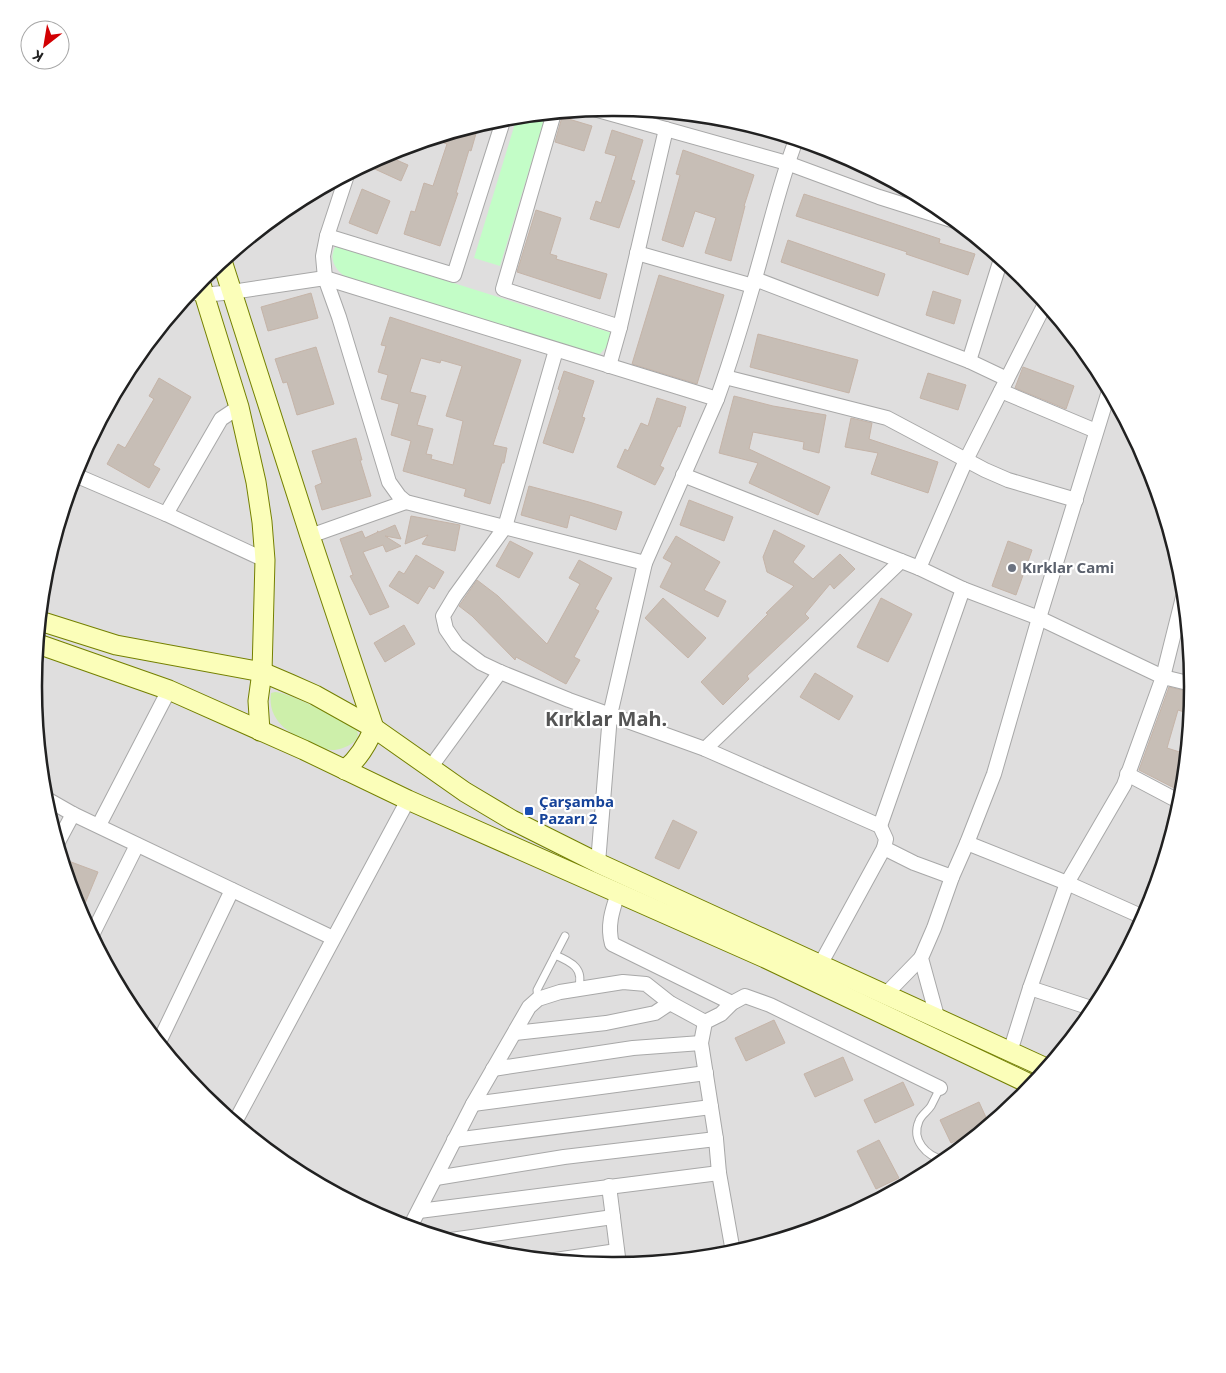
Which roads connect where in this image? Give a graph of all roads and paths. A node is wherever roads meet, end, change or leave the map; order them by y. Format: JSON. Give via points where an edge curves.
{"nodes":[{"id":1,"x":620,"y":116,"type":"edge"},
{"id":2,"x":552,"y":120,"type":"edge"},
{"id":3,"x":501,"y":127,"type":"edge"},
{"id":4,"x":666,"y":129,"type":"junction"},
{"id":5,"x":794,"y":145,"type":"edge"},
{"id":6,"x":787,"y":163,"type":"junction"},
{"id":7,"x":344,"y":184,"type":"edge"},
{"id":8,"x":933,"y":214,"type":"edge"},
{"id":9,"x":327,"y":236,"type":"junction"},
{"id":10,"x":637,"y":253,"type":"junction"},
{"id":11,"x":999,"y":267,"type":"edge"},
{"id":12,"x":225,"y":270,"type":"edge"},
{"id":13,"x":325,"y":278,"type":"junction"},
{"id":14,"x":754,"y":282,"type":"junction"},
{"id":15,"x":204,"y":290,"type":"edge"},
{"id":16,"x":232,"y":292,"type":"junction"},
{"id":17,"x":200,"y":294,"type":"edge"},
{"id":18,"x":1042,"y":310,"type":"edge"},
{"id":19,"x":620,"y":327,"type":"junction"},
{"id":20,"x":556,"y":350,"type":"junction"},
{"id":21,"x":969,"y":361,"type":"junction"},
{"id":22,"x":609,"y":366,"type":"junction"},
{"id":23,"x":725,"y":377,"type":"junction"},
{"id":24,"x":1004,"y":385,"type":"junction"},
{"id":25,"x":717,"y":399,"type":"junction"},
{"id":26,"x":1106,"y":400,"type":"edge"},
{"id":27,"x":239,"y":407,"type":"junction"},
{"id":28,"x":1096,"y":431,"type":"junction"},
{"id":29,"x":966,"y":460,"type":"junction"},
{"id":30,"x":683,"y":475,"type":"junction"},
{"id":31,"x":82,"y":478,"type":"edge"},
{"id":32,"x":1076,"y":500,"type":"junction"},
{"id":33,"x":406,"y":502,"type":"junction"},
{"id":34,"x":166,"y":514,"type":"junction"},
{"id":35,"x":505,"y":527,"type":"junction"},
{"id":36,"x":310,"y":536,"type":"junction"},
{"id":37,"x":265,"y":560,"type":"junction"},
{"id":38,"x":901,"y":561,"type":"junction"},
{"id":39,"x":645,"y":563,"type":"junction"},
{"id":40,"x":919,"y":568,"type":"junction"},
{"id":41,"x":963,"y":589,"type":"junction"},
{"id":42,"x":1179,"y":613,"type":"edge"},
{"id":43,"x":1039,"y":618,"type":"junction"},
{"id":44,"x":46,"y":623,"type":"edge"},
{"id":45,"x":44,"y":646,"type":"edge"},
{"id":46,"x":262,"y":672,"type":"junction"},
{"id":47,"x":500,"y":672,"type":"junction"},
{"id":48,"x":1163,"y":677,"type":"junction"},
{"id":49,"x":1184,"y":682,"type":"edge"},
{"id":50,"x":169,"y":690,"type":"junction"},
{"id":51,"x":610,"y":715,"type":"junction"},
{"id":52,"x":374,"y":728,"type":"junction"},
{"id":53,"x":260,"y":731,"type":"junction"},
{"id":54,"x":705,"y":750,"type":"junction"},
{"id":55,"x":430,"y":768,"type":"junction"},
{"id":56,"x":344,"y":770,"type":"junction"},
{"id":57,"x":1127,"y":774,"type":"junction"},
{"id":58,"x":1173,"y":798,"type":"edge"},
{"id":59,"x":408,"y":800,"type":"junction"},
{"id":60,"x":54,"y":803,"type":"edge"},
{"id":61,"x":73,"y":814,"type":"junction"},
{"id":62,"x":99,"y":825,"type":"junction"},
{"id":63,"x":880,"y":826,"type":"junction"},
{"id":64,"x":62,"y":834,"type":"edge"},
{"id":65,"x":967,"y":843,"type":"junction"},
{"id":66,"x":137,"y":845,"type":"junction"},
{"id":67,"x":884,"y":848,"type":"junction"},
{"id":68,"x":598,"y":863,"type":"junction"},
{"id":69,"x":952,"y":876,"type":"junction"},
{"id":70,"x":1066,"y":883,"type":"junction"},
{"id":71,"x":232,"y":890,"type":"junction"},
{"id":72,"x":618,"y":893,"type":"junction"},
{"id":73,"x":1136,"y":914,"type":"edge"},
{"id":74,"x":96,"y":927,"type":"edge"},
{"id":75,"x":565,"y":936,"type":"dead end"},
{"id":76,"x":333,"y":938,"type":"junction"},
{"id":77,"x":555,"y":955,"type":"junction"},
{"id":78,"x":921,"y":958,"type":"junction"},
{"id":79,"x":820,"y":965,"type":"junction"},
{"id":80,"x":1030,"y":988,"type":"junction"},
{"id":81,"x":578,"y":989,"type":"junction"},
{"id":82,"x":885,"y":995,"type":"junction"},
{"id":83,"x":538,"y":999,"type":"junction"},
{"id":84,"x":732,"y":1002,"type":"junction"},
{"id":85,"x":670,"y":1003,"type":"junction"},
{"id":86,"x":1085,"y":1006,"type":"edge"},
{"id":87,"x":938,"y":1020,"type":"junction"},
{"id":88,"x":706,"y":1022,"type":"junction"},
{"id":89,"x":514,"y":1033,"type":"junction"},
{"id":90,"x":162,"y":1036,"type":"edge"},
{"id":91,"x":701,"y":1043,"type":"junction"},
{"id":92,"x":1010,"y":1052,"type":"junction"},
{"id":93,"x":1040,"y":1065,"type":"edge"},
{"id":94,"x":493,"y":1069,"type":"junction"},
{"id":95,"x":706,"y":1073,"type":"junction"},
{"id":96,"x":1024,"y":1081,"type":"edge"},
{"id":97,"x":940,"y":1088,"type":"joint"},
{"id":98,"x":473,"y":1104,"type":"junction"},
{"id":99,"x":711,"y":1107,"type":"junction"},
{"id":100,"x":238,"y":1116,"type":"edge"},
{"id":101,"x":716,"y":1139,"type":"junction"},
{"id":102,"x":454,"y":1140,"type":"junction"},
{"id":103,"x":935,"y":1157,"type":"edge"},
{"id":104,"x":720,"y":1173,"type":"junction"},
{"id":105,"x":436,"y":1178,"type":"junction"},
{"id":106,"x":609,"y":1186,"type":"junction"},
{"id":107,"x":419,"y":1211,"type":"junction"},
{"id":108,"x":613,"y":1217,"type":"junction"},
{"id":109,"x":413,"y":1221,"type":"edge"},
{"id":110,"x":465,"y":1238,"type":"edge"},
{"id":111,"x":732,"y":1244,"type":"edge"},
{"id":112,"x":618,"y":1257,"type":"edge"}],
"edges":[{"from":1,"to":4,"type":"street"},
{"from":2,"to":19,"type":"street","via":[[503,289]]},
{"from":3,"to":9,"type":"street","via":[[454,275]]},
{"from":4,"to":6,"type":"street"},
{"from":4,"to":10,"type":"street"},
{"from":5,"to":6,"type":"street"},
{"from":6,"to":8,"type":"street"},
{"from":6,"to":14,"type":"street"},
{"from":7,"to":9,"type":"street"},
{"from":9,"to":13,"type":"street","via":[[323,256]]},
{"from":10,"to":14,"type":"street"},
{"from":10,"to":19,"type":"street"},
{"from":11,"to":21,"type":"street"},
{"from":12,"to":16,"type":"main road"},
{"from":13,"to":16,"type":"street"},
{"from":13,"to":20,"type":"street"},
{"from":13,"to":33,"type":"street","via":[[389,482]]},
{"from":14,"to":21,"type":"street"},
{"from":14,"to":23,"type":"street"},
{"from":15,"to":16,"type":"street"},
{"from":16,"to":36,"type":"main road"},
{"from":17,"to":27,"type":"main road"},
{"from":18,"to":24,"type":"street"},
{"from":19,"to":22,"type":"street"},
{"from":20,"to":22,"type":"street"},
{"from":20,"to":35,"type":"street"},
{"from":21,"to":24,"type":"street"},
{"from":22,"to":25,"type":"street"},
{"from":23,"to":25,"type":"street"},
{"from":23,"to":29,"type":"street","via":[[887,418]]},
{"from":24,"to":28,"type":"street"},
{"from":24,"to":29,"type":"street"},
{"from":25,"to":30,"type":"street"},
{"from":26,"to":28,"type":"street"},
{"from":27,"to":34,"type":"street","via":[[221,419]]},
{"from":27,"to":37,"type":"main road","via":[[256,482]]},
{"from":28,"to":32,"type":"street"},
{"from":29,"to":32,"type":"street","via":[[1008,480]]},
{"from":29,"to":40,"type":"street"},
{"from":30,"to":38,"type":"street"},
{"from":30,"to":39,"type":"street"},
{"from":31,"to":34,"type":"street"},
{"from":32,"to":43,"type":"street"},
{"from":33,"to":35,"type":"street"},
{"from":33,"to":36,"type":"street"},
{"from":34,"to":37,"type":"street"},
{"from":35,"to":39,"type":"street"},
{"from":35,"to":47,"type":"street","via":[[443,616],[446,629],[457,645]]},
{"from":36,"to":52,"type":"main road"},
{"from":37,"to":46,"type":"main road"},
{"from":38,"to":40,"type":"street"},
{"from":38,"to":54,"type":"street"},
{"from":39,"to":51,"type":"street"},
{"from":40,"to":41,"type":"street"},
{"from":41,"to":43,"type":"street"},
{"from":41,"to":63,"type":"street"},
{"from":42,"to":48,"type":"street"},
{"from":43,"to":48,"type":"street"},
{"from":43,"to":65,"type":"street","via":[[994,774]]},
{"from":44,"to":46,"type":"main road","via":[[116,645]]},
{"from":45,"to":50,"type":"main road"},
{"from":46,"to":52,"type":"main road","via":[[315,695]]},
{"from":46,"to":53,"type":"main road","via":[[258,701]]},
{"from":47,"to":51,"type":"street"},
{"from":47,"to":55,"type":"street"},
{"from":48,"to":49,"type":"street"},
{"from":48,"to":57,"type":"street"},
{"from":50,"to":53,"type":"main road"},
{"from":50,"to":62,"type":"street"},
{"from":51,"to":54,"type":"street"},
{"from":51,"to":68,"type":"street"},
{"from":52,"to":55,"type":"main road"},
{"from":52,"to":56,"type":"main road","via":[[364,749]]},
{"from":53,"to":56,"type":"main road"},
{"from":54,"to":63,"type":"street"},
{"from":55,"to":68,"type":"main road","via":[[512,820]]},
{"from":56,"to":59,"type":"main road"},
{"from":57,"to":58,"type":"street"},
{"from":57,"to":70,"type":"street","via":[[1124,785]]},
{"from":59,"to":72,"type":"main road"},
{"from":59,"to":76,"type":"street"},
{"from":60,"to":61,"type":"street"},
{"from":61,"to":62,"type":"street"},
{"from":61,"to":64,"type":"street"},
{"from":62,"to":66,"type":"street"},
{"from":63,"to":67,"type":"street","via":[[886,839]]},
{"from":65,"to":69,"type":"street"},
{"from":65,"to":70,"type":"street"},
{"from":66,"to":71,"type":"street"},
{"from":66,"to":74,"type":"street"},
{"from":67,"to":69,"type":"street"},
{"from":67,"to":79,"type":"street"},
{"from":68,"to":79,"type":"main road"},
{"from":69,"to":78,"type":"street"},
{"from":70,"to":73,"type":"street"},
{"from":70,"to":80,"type":"street"},
{"from":71,"to":76,"type":"street"},
{"from":71,"to":90,"type":"street"},
{"from":72,"to":84,"type":"street","via":[[610,917],[612,944]]},
{"from":72,"to":96,"type":"main road","via":[[765,958]]},
{"from":75,"to":77,"type":"lane"},
{"from":76,"to":100,"type":"street"},
{"from":77,"to":81,"type":"lane","via":[[579,970],[582,979]]},
{"from":77,"to":83,"type":"lane","via":[[537,990]]},
{"from":78,"to":82,"type":"street"},
{"from":78,"to":87,"type":"street"},
{"from":79,"to":82,"type":"main road"},
{"from":80,"to":86,"type":"street"},
{"from":80,"to":92,"type":"street"},
{"from":81,"to":83,"type":"street"},
{"from":81,"to":85,"type":"street","via":[[624,982],[646,984]]},
{"from":82,"to":87,"type":"main road"},
{"from":83,"to":89,"type":"street","via":[[529,1007]]},
{"from":84,"to":88,"type":"street","via":[[722,1014]]},
{"from":84,"to":97,"type":"street","via":[[746,996],[770,1005]]},
{"from":85,"to":88,"type":"street"},
{"from":85,"to":89,"type":"street","via":[[655,1013]]},
{"from":87,"to":92,"type":"main road"},
{"from":88,"to":91,"type":"street"},
{"from":89,"to":94,"type":"street"},
{"from":91,"to":94,"type":"street","via":[[633,1048]]},
{"from":91,"to":95,"type":"street"},
{"from":92,"to":93,"type":"main road"},
{"from":94,"to":98,"type":"street"},
{"from":95,"to":98,"type":"street"},
{"from":95,"to":99,"type":"street"},
{"from":97,"to":103,"type":"lane","via":[[919,1120],[916,1134],[921,1147]]},
{"from":98,"to":102,"type":"street"},
{"from":99,"to":101,"type":"street"},
{"from":99,"to":102,"type":"street"},
{"from":101,"to":104,"type":"street"},
{"from":101,"to":105,"type":"street","via":[[564,1157]]},
{"from":102,"to":105,"type":"street"},
{"from":104,"to":106,"type":"street"},
{"from":104,"to":111,"type":"street"},
{"from":105,"to":107,"type":"street"},
{"from":106,"to":107,"type":"street"},
{"from":106,"to":108,"type":"street"},
{"from":107,"to":109,"type":"street"},
{"from":108,"to":110,"type":"street"},
{"from":108,"to":112,"type":"street"}]}
